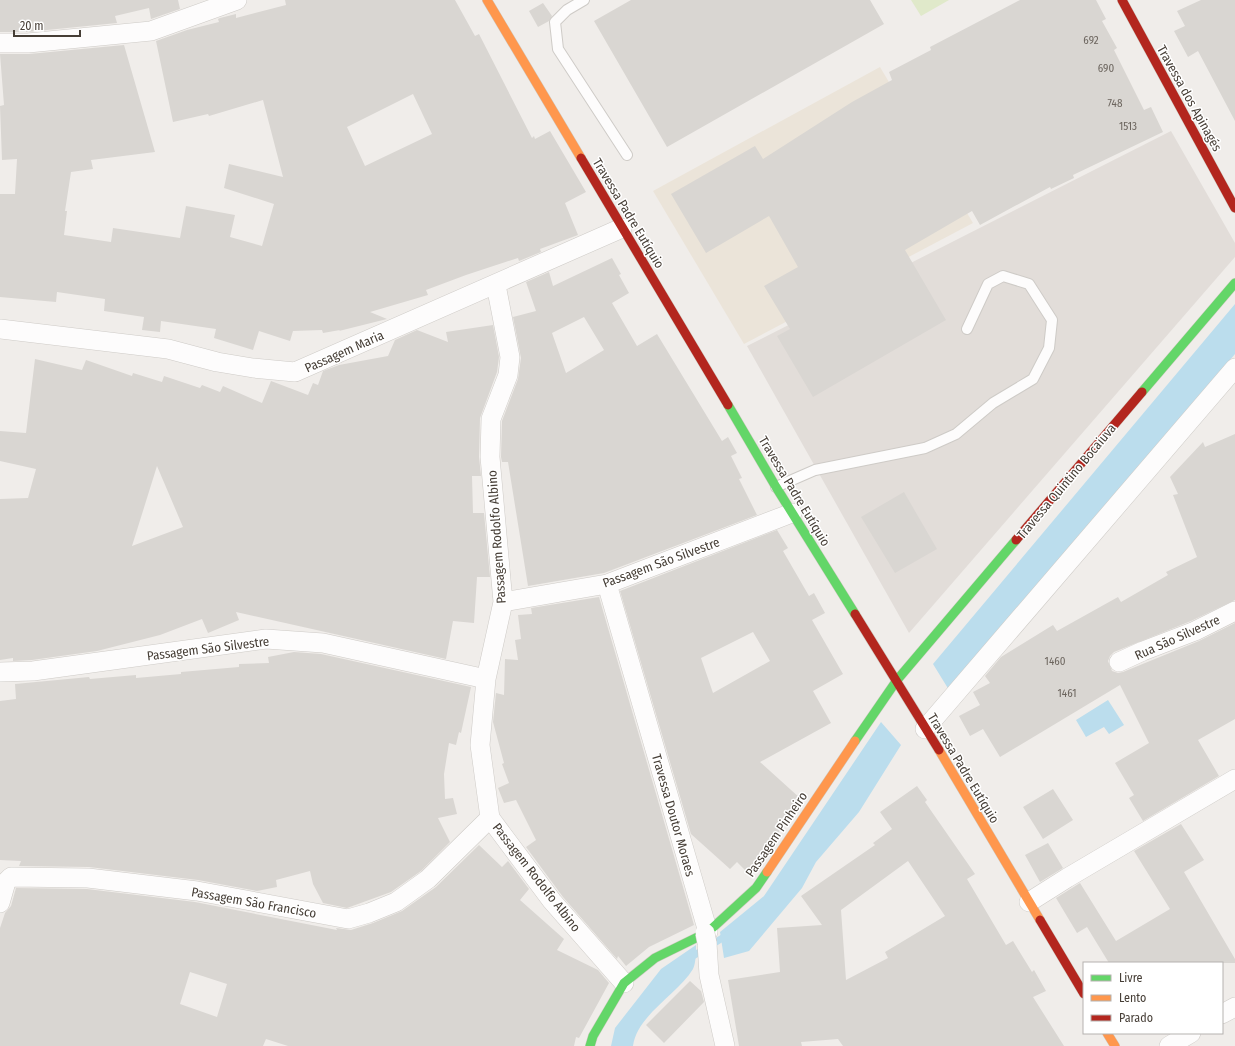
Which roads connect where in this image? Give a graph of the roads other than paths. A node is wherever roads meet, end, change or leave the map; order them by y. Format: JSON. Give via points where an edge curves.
{"nodes":[{"id":1,"x":237,"y":0,"type":"edge"},
{"id":2,"x":487,"y":0,"type":"edge"},
{"id":3,"x":584,"y":0,"type":"edge"},
{"id":4,"x":1122,"y":0,"type":"edge"},
{"id":5,"x":0,"y":43,"type":"edge"},
{"id":6,"x":627,"y":155,"type":"dead end"},
{"id":7,"x":1235,"y":208,"type":"edge"},
{"id":8,"x":622,"y":228,"type":"junction"},
{"id":9,"x":1235,"y":282,"type":"edge"},
{"id":10,"x":496,"y":285,"type":"junction"},
{"id":11,"x":0,"y":329,"type":"edge"},
{"id":12,"x":967,"y":329,"type":"dead end"},
{"id":13,"x":1235,"y":368,"type":"edge"},
{"id":14,"x":776,"y":487,"type":"junction"},
{"id":15,"x":792,"y":513,"type":"junction"},
{"id":16,"x":607,"y":584,"type":"junction"},
{"id":17,"x":503,"y":602,"type":"junction"},
{"id":18,"x":1235,"y":610,"type":"edge"},
{"id":19,"x":1119,"y":662,"type":"dead end"},
{"id":20,"x":0,"y":672,"type":"edge"},
{"id":21,"x":486,"y":679,"type":"junction"},
{"id":22,"x":897,"y":680,"type":"junction"},
{"id":23,"x":925,"y":729,"type":"junction"},
{"id":24,"x":1235,"y":779,"type":"edge"},
{"id":25,"x":490,"y":818,"type":"junction"},
{"id":26,"x":1029,"y":902,"type":"junction"},
{"id":27,"x":0,"y":903,"type":"edge"},
{"id":28,"x":707,"y":936,"type":"junction"},
{"id":29,"x":624,"y":983,"type":"junction"},
{"id":30,"x":1083,"y":992,"type":"edge"},
{"id":31,"x":1235,"y":1007,"type":"edge"},
{"id":32,"x":1223,"y":1013,"type":"edge"},
{"id":33,"x":1108,"y":1034,"type":"edge"},
{"id":34,"x":1189,"y":1034,"type":"edge"},
{"id":35,"x":590,"y":1046,"type":"edge"},
{"id":36,"x":725,"y":1046,"type":"edge"},
{"id":37,"x":1115,"y":1046,"type":"edge"},
{"id":38,"x":1169,"y":1046,"type":"edge"}],
"edges":[{"from":1,"to":5,"type":"street","via":[[151,31],[28,43]]},
{"from":2,"to":8,"type":"street","name":"Travessa Padre Eutíquio"},
{"from":3,"to":6,"type":"lane","via":[[567,10],[555,22],[558,49]]},
{"from":4,"to":7,"type":"street","name":"Travessa dos Apinagés"},
{"from":8,"to":10,"type":"street","name":"Passagem Maria"},
{"from":8,"to":14,"type":"street","name":"Travessa Padre Eutíquio"},
{"from":9,"to":22,"type":"street","name":"Travessa Quintino Bocaiuva"},
{"from":10,"to":11,"type":"street","name":"Passagem Maria","via":[[295,372],[217,362],[168,349]]},
{"from":10,"to":17,"type":"street","name":"Passagem Rodolfo Albino","via":[[510,357],[508,375],[491,419],[490,457]]},
{"from":12,"to":14,"type":"lane","via":[[988,284],[1003,276],[1029,284],[1052,320],[1049,348],[1033,379],[993,403],[956,434],[925,448],[815,470]]},
{"from":13,"to":23,"type":"street"},
{"from":14,"to":15,"type":"street","name":"Travessa Padre Eutíquio"},
{"from":15,"to":16,"type":"street","name":"Passagem São Silvestre"},
{"from":15,"to":22,"type":"street","name":"Travessa Padre Eutíquio"},
{"from":16,"to":17,"type":"street","name":"Passagem São Silvestre"},
{"from":16,"to":28,"type":"street","name":"Travessa Doutor Moraes"},
{"from":17,"to":21,"type":"street","name":"Passagem Rodolfo Albino"},
{"from":18,"to":19,"type":"street","name":"Rua São Silvestre","via":[[1195,631]]},
{"from":20,"to":21,"type":"street","name":"Passagem São Silvestre","via":[[33,671],[266,639],[323,643]]},
{"from":21,"to":25,"type":"street","name":"Passagem Rodolfo Albino","via":[[480,745]]},
{"from":22,"to":23,"type":"street","name":"Travessa Padre Eutíquio"},
{"from":22,"to":28,"type":"street","name":"Passagem Pinheiro","via":[[801,820],[766,876]]},
{"from":23,"to":26,"type":"street","name":"Travessa Padre Eutíquio"},
{"from":24,"to":26,"type":"street"},
{"from":25,"to":27,"type":"street","name":"Passagem São Francisco","via":[[428,879],[402,897],[369,913],[348,919],[246,899],[88,878],[11,877],[6,882]]},
{"from":25,"to":29,"type":"street","name":"Passagem Rodolfo Albino","via":[[552,901]]},
{"from":26,"to":30,"type":"street","name":"Travessa Padre Eutíquio"},
{"from":28,"to":29,"type":"street","name":"Passagem Pinheiro","via":[[655,958]]},
{"from":28,"to":36,"type":"street","name":"Travessa Doutor Moraes","via":[[709,975]]},
{"from":29,"to":35,"type":"street","name":"Passagem Pinheiro","via":[[593,1036]]},
{"from":31,"to":32,"type":"street"},
{"from":33,"to":37,"type":"street"},
{"from":34,"to":38,"type":"street"}]}
